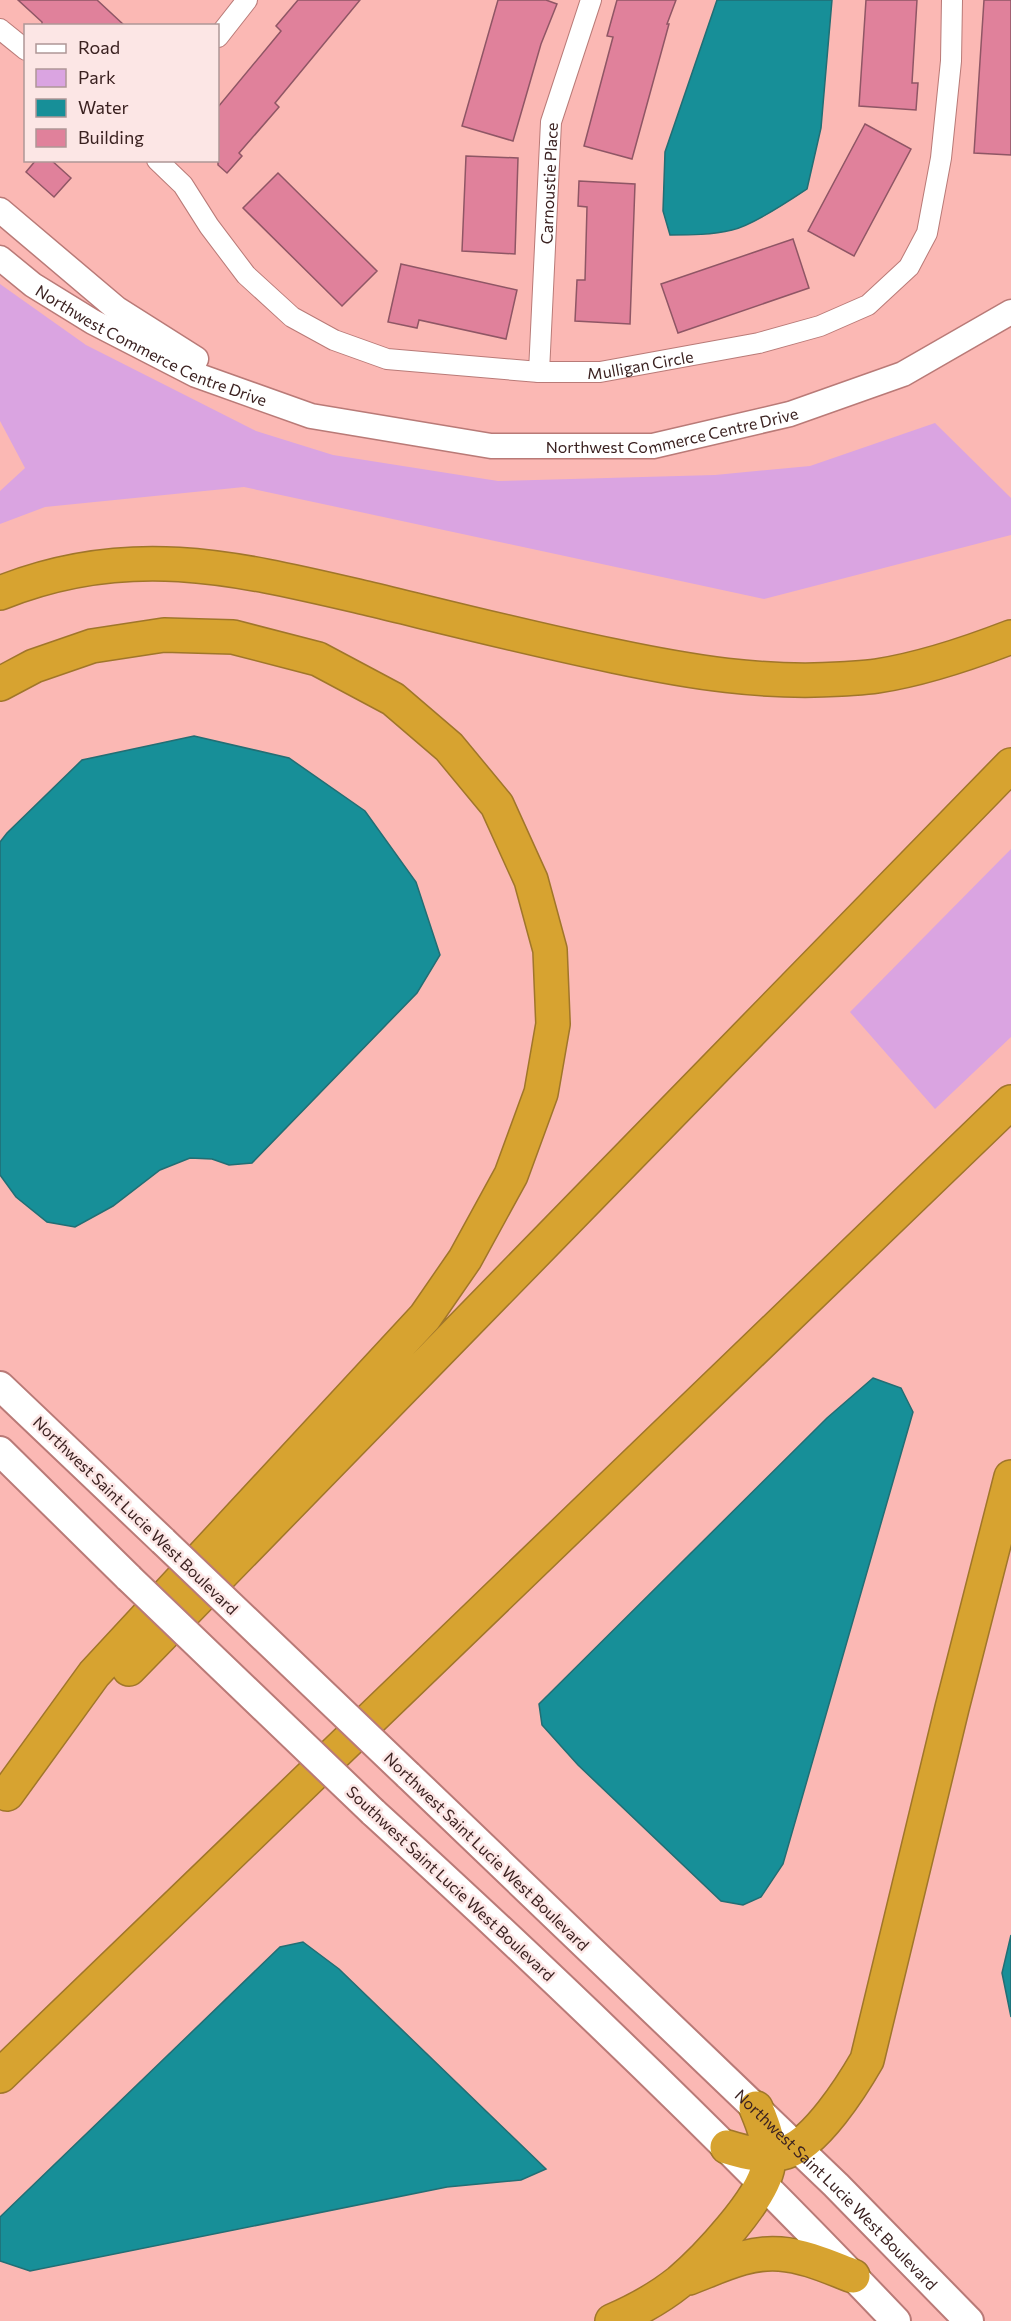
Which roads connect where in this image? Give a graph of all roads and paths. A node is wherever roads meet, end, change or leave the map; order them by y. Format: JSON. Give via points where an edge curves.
{"nodes":[{"id":1,"x":247,"y":0,"type":"edge"},
{"id":2,"x":591,"y":0,"type":"edge"},
{"id":3,"x":952,"y":0,"type":"edge"},
{"id":4,"x":0,"y":28,"type":"edge"},
{"id":5,"x":219,"y":37,"type":"edge"},
{"id":6,"x":24,"y":48,"type":"edge"},
{"id":7,"x":159,"y":162,"type":"edge"},
{"id":8,"x":0,"y":210,"type":"edge"},
{"id":9,"x":0,"y":258,"type":"edge"},
{"id":10,"x":1011,"y":312,"type":"edge"},
{"id":11,"x":539,"y":372,"type":"junction"},
{"id":12,"x":311,"y":416,"type":"junction"},
{"id":13,"x":0,"y":593,"type":"edge"},
{"id":14,"x":1011,"y":637,"type":"edge"},
{"id":15,"x":0,"y":684,"type":"edge"},
{"id":16,"x":1011,"y":765,"type":"edge"},
{"id":17,"x":1011,"y":1102,"type":"edge"},
{"id":18,"x":0,"y":1386,"type":"edge"},
{"id":19,"x":0,"y":1451,"type":"edge"},
{"id":20,"x":1011,"y":1477,"type":"edge"},
{"id":21,"x":4,"y":1797,"type":"edge"},
{"id":22,"x":0,"y":2076,"type":"edge"},
{"id":23,"x":756,"y":2108,"type":"joint"},
{"id":24,"x":727,"y":2146,"type":"joint"},
{"id":25,"x":776,"y":2161,"type":"junction"},
{"id":26,"x":853,"y":2276,"type":"junction"},
{"id":27,"x":679,"y":2282,"type":"junction"},
{"id":28,"x":612,"y":2321,"type":"edge"},
{"id":29,"x":896,"y":2321,"type":"edge"},
{"id":30,"x":969,"y":2321,"type":"edge"}],
"edges":[{"from":1,"to":5,"type":"street"},
{"from":2,"to":11,"type":"street","name":"Carnoustie Place","via":[[551,122]]},
{"from":3,"to":11,"type":"street","name":"Mulligan Circle","via":[[951,61],[941,159],[927,233],[909,267],[868,305],[820,326],[759,343],[600,372]]},
{"from":4,"to":6,"type":"street"},
{"from":7,"to":11,"type":"street","name":"Mulligan Circle","via":[[183,185],[246,275],[300,322],[334,340],[387,359]]},
{"from":8,"to":12,"type":"street","name":"Northwest Commerce Centre Drive","via":[[117,309],[214,370]]},
{"from":9,"to":12,"type":"street","name":"Northwest Commerce Centre Drive","via":[[33,285],[93,322],[196,375]]},
{"from":10,"to":12,"type":"street","name":"Northwest Commerce Centre Drive","via":[[903,374],[790,414],[653,446],[491,446]]},
{"from":13,"to":14,"type":"highway","via":[[73,572],[129,562],[182,563],[286,579],[585,650],[744,679],[813,681],[875,677],[954,659]]},
{"from":15,"to":21,"type":"highway","via":[[34,666],[92,646],[164,635],[210,636],[233,637],[318,659],[393,699],[449,747],[496,805],[531,880],[550,950],[553,1024],[542,1093],[511,1175],[465,1259],[425,1317],[94,1674]]},
{"from":16,"to":21,"type":"highway"},
{"from":17,"to":22,"type":"highway"},
{"from":18,"to":23,"type":"main road","name":"Northwest Saint Lucie West Boulevard","bridge":true},
{"from":19,"to":24,"type":"main road","name":"Southwest Saint Lucie West Boulevard","bridge":true,"via":[[373,1812],[509,1936]]},
{"from":20,"to":25,"type":"highway","via":[[867,2060],[837,2108]]},
{"from":23,"to":25,"type":"highway"},
{"from":24,"to":25,"type":"highway"},
{"from":25,"to":26,"type":"main road"},
{"from":25,"to":27,"type":"highway","via":[[727,2234]]},
{"from":25,"to":30,"type":"main road","name":"Northwest Saint Lucie West Boulevard"},
{"from":26,"to":27,"type":"highway","via":[[808,2259],[779,2254],[733,2261]]},
{"from":26,"to":29,"type":"main road"},
{"from":27,"to":28,"type":"highway"}]}
